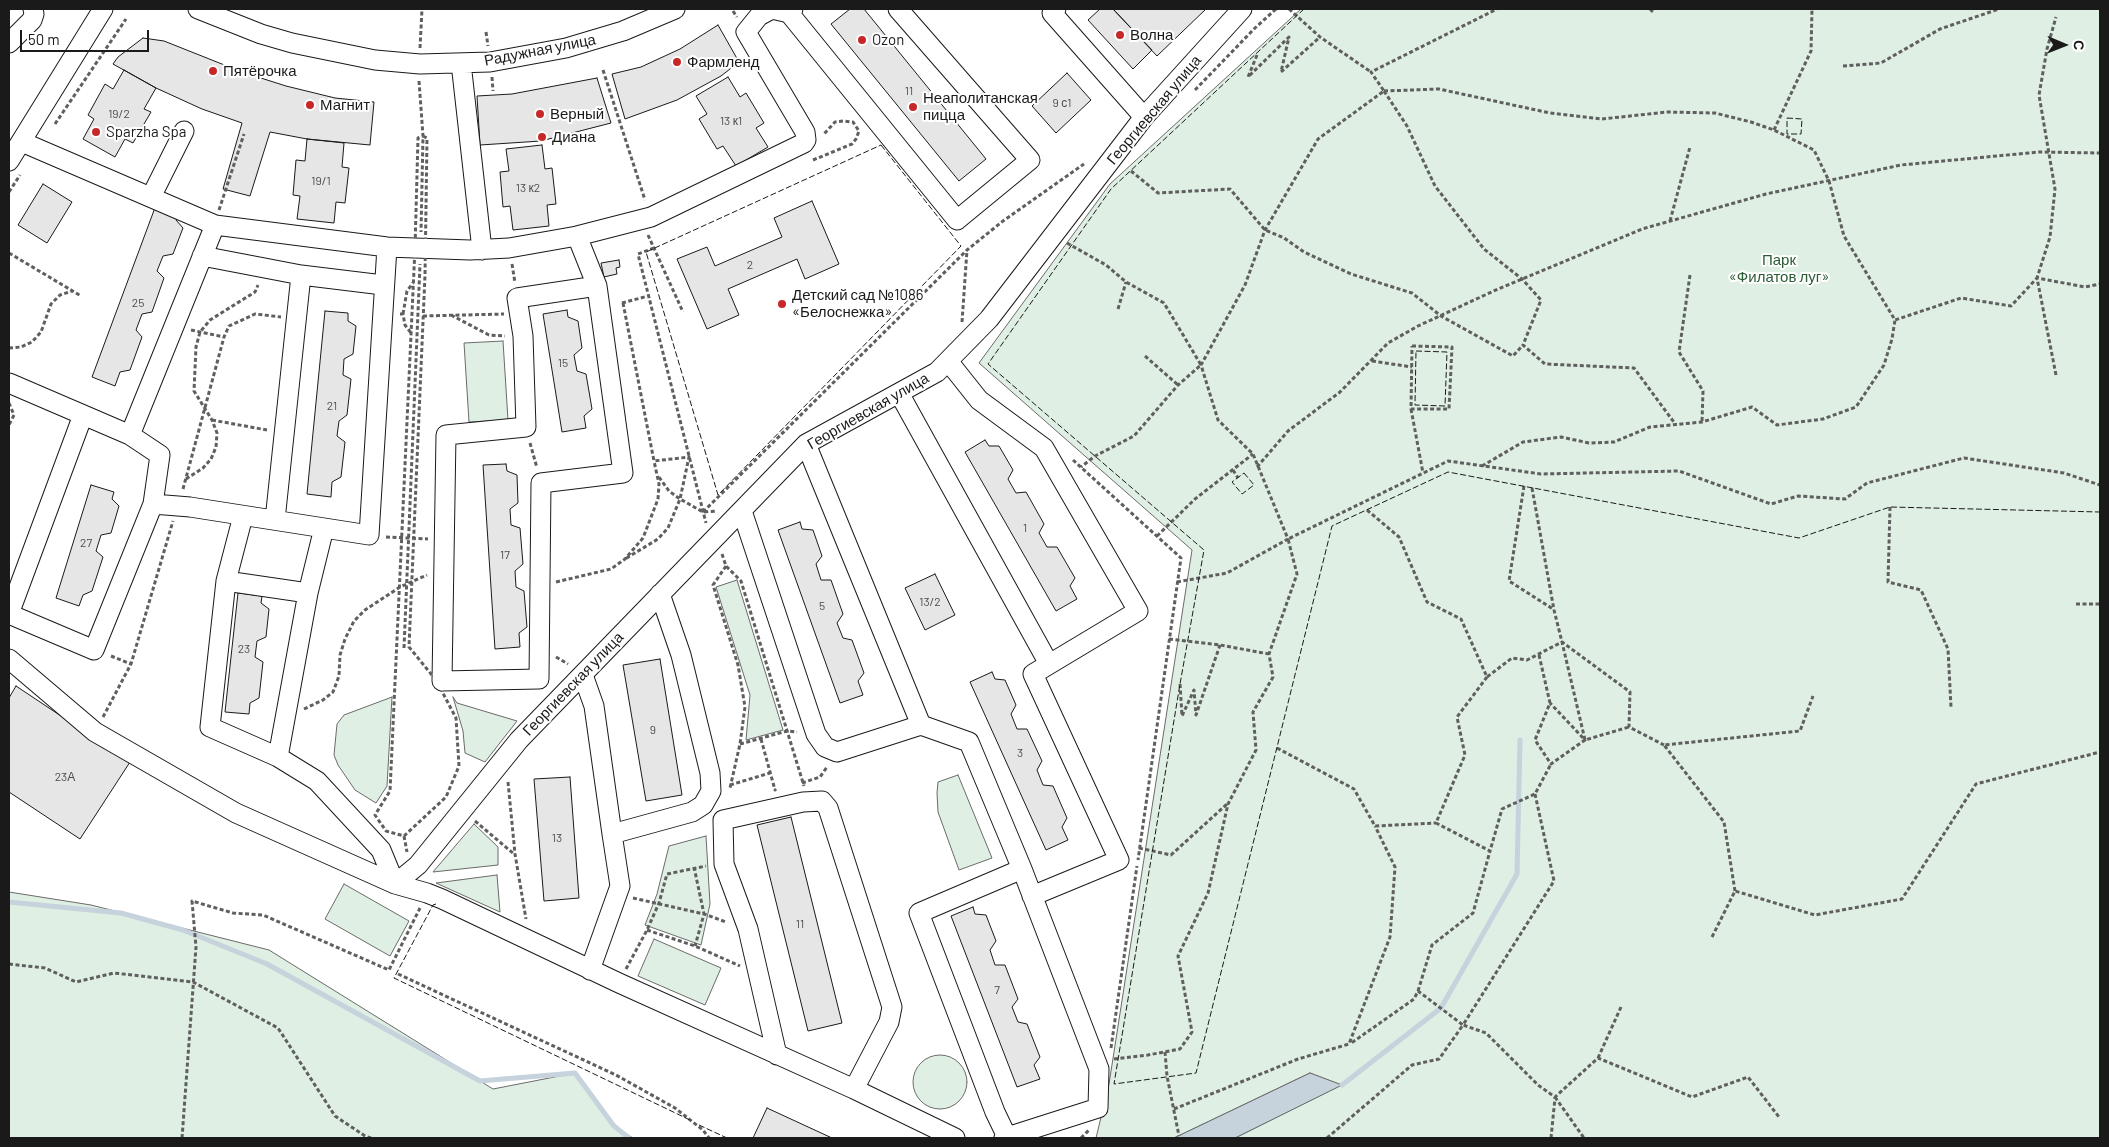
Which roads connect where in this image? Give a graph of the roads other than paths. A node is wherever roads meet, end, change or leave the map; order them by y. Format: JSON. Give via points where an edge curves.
{"nodes":[{"id":1,"x":33,"y":9,"type":"edge"},
{"id":2,"x":103,"y":9,"type":"edge"},
{"id":3,"x":198,"y":9,"type":"edge"},
{"id":4,"x":675,"y":9,"type":"edge"},
{"id":5,"x":898,"y":9,"type":"edge"},
{"id":6,"x":1056,"y":9,"type":"edge"},
{"id":7,"x":1242,"y":9,"type":"edge"},
{"id":8,"x":791,"y":11,"type":"edge"},
{"id":9,"x":9,"y":42,"type":"edge"},
{"id":10,"x":461,"y":63,"type":"junction"},
{"id":11,"x":1144,"y":117,"type":"junction"},
{"id":12,"x":184,"y":131,"type":"dead end"},
{"id":13,"x":30,"y":145,"type":"junction"},
{"id":14,"x":9,"y":161,"type":"edge"},
{"id":15,"x":151,"y":197,"type":"junction"},
{"id":16,"x":215,"y":225,"type":"junction"},
{"id":17,"x":577,"y":236,"type":"junction"},
{"id":18,"x":387,"y":247,"type":"junction"},
{"id":19,"x":482,"y":250,"type":"junction"},
{"id":20,"x":202,"y":256,"type":"junction"},
{"id":21,"x":301,"y":275,"type":"junction"},
{"id":22,"x":383,"y":285,"type":"junction"},
{"id":23,"x":597,"y":286,"type":"junction"},
{"id":24,"x":954,"y":355,"type":"junction"},
{"id":25,"x":9,"y":383,"type":"edge"},
{"id":26,"x":899,"y":393,"type":"junction"},
{"id":27,"x":83,"y":415,"type":"junction"},
{"id":28,"x":130,"y":435,"type":"junction"},
{"id":29,"x":806,"y":444,"type":"junction"},
{"id":30,"x":153,"y":504,"type":"junction"},
{"id":31,"x":742,"y":510,"type":"junction"},
{"id":32,"x":243,"y":516,"type":"junction"},
{"id":33,"x":276,"y":520,"type":"junction"},
{"id":34,"x":324,"y":528,"type":"junction"},
{"id":35,"x":226,"y":581,"type":"junction"},
{"id":36,"x":308,"y":593,"type":"junction"},
{"id":37,"x":660,"y":594,"type":"junction"},
{"id":38,"x":9,"y":658,"type":"edge"},
{"id":39,"x":1049,"y":664,"type":"junction"},
{"id":40,"x":583,"y":675,"type":"junction"},
{"id":41,"x":922,"y":725,"type":"junction"},
{"id":42,"x":278,"y":757,"type":"junction"},
{"id":43,"x":612,"y":834,"type":"junction"},
{"id":44,"x":1022,"y":869,"type":"junction"},
{"id":45,"x":395,"y":884,"type":"junction"},
{"id":46,"x":1032,"y":896,"type":"junction"},
{"id":47,"x":590,"y":970,"type":"junction"},
{"id":48,"x":777,"y":1055,"type":"junction"},
{"id":49,"x":854,"y":1089,"type":"junction"},
{"id":50,"x":955,"y":1138,"type":"edge"},
{"id":51,"x":1005,"y":1138,"type":"edge"}],
"edges":[{"from":1,"to":9,"type":"street","via":[[32,20]]},
{"from":2,"to":13,"type":"street"},
{"from":3,"to":10,"type":"street","name":"Радужная улица","via":[[261,34],[332,52],[420,64]]},
{"from":4,"to":10,"type":"street","name":"Радужная улица","via":[[623,31],[566,48],[511,59]]},
{"from":5,"to":8,"type":"street","via":[[1030,160],[957,220]]},
{"from":6,"to":11,"type":"street","via":[[1052,13]]},
{"from":7,"to":11,"type":"street","name":"Георгиевская улица"},
{"from":8,"to":17,"type":"street","via":[[772,9],[759,16],[746,32],[806,132],[804,143],[646,219]]},
{"from":10,"to":19,"type":"street"},
{"from":11,"to":24,"type":"street","name":"Георгиевская улица","via":[[989,319]]},
{"from":12,"to":15,"type":"street"},
{"from":13,"to":14,"type":"street"},
{"from":13,"to":15,"type":"street"},
{"from":15,"to":16,"type":"street"},
{"from":16,"to":18,"type":"street"},
{"from":16,"to":20,"type":"street"},
{"from":17,"to":19,"type":"street"},
{"from":17,"to":23,"type":"street"},
{"from":18,"to":19,"type":"street","via":[[420,252]]},
{"from":18,"to":22,"type":"street"},
{"from":20,"to":21,"type":"street"},
{"from":20,"to":28,"type":"street"},
{"from":21,"to":22,"type":"street"},
{"from":21,"to":33,"type":"street"},
{"from":22,"to":34,"type":"street","via":[[369,535]]},
{"from":23,"to":23,"type":"street","via":[[518,306],[523,336],[526,427],[446,435],[442,681],[539,679],[541,483],[623,473]]},
{"from":24,"to":26,"type":"street","name":"Георгиевская улица","via":[[937,372]]},
{"from":24,"to":39,"type":"street","via":[[978,400],[1044,448],[1138,611]]},
{"from":25,"to":27,"type":"street"},
{"from":26,"to":29,"type":"street","name":"Георгиевская улица"},
{"from":26,"to":39,"type":"street"},
{"from":27,"to":28,"type":"street"},
{"from":27,"to":30,"type":"street","via":[[9,614],[94,650]]},
{"from":28,"to":30,"type":"street","via":[[160,455]]},
{"from":29,"to":31,"type":"street","name":"Георгиевская улица"},
{"from":29,"to":41,"type":"street"},
{"from":30,"to":32,"type":"street","via":[[190,506]]},
{"from":31,"to":37,"type":"street","name":"Георгиевская улица"},
{"from":31,"to":41,"type":"street","via":[[816,734],[825,747],[837,752]]},
{"from":32,"to":33,"type":"street"},
{"from":32,"to":35,"type":"street"},
{"from":33,"to":34,"type":"street"},
{"from":34,"to":36,"type":"street"},
{"from":35,"to":36,"type":"street"},
{"from":35,"to":42,"type":"street","via":[[210,727]]},
{"from":36,"to":42,"type":"street"},
{"from":37,"to":40,"type":"street","name":"Георгиевская улица"},
{"from":37,"to":43,"type":"street","via":[[681,656],[710,773],[711,792],[703,805],[692,812]]},
{"from":38,"to":45,"type":"street","via":[[96,732],[236,813]]},
{"from":39,"to":46,"type":"street","via":[[1034,674],[1119,860]]},
{"from":40,"to":43,"type":"street","via":[[594,706]]},
{"from":40,"to":45,"type":"street","name":"Георгиевская улица","via":[[519,740],[418,865]]},
{"from":41,"to":44,"type":"street","via":[[969,742]]},
{"from":42,"to":45,"type":"street","via":[[317,780],[381,850]]},
{"from":43,"to":47,"type":"street","via":[[620,886]]},
{"from":44,"to":46,"type":"street"},
{"from":44,"to":51,"type":"street","via":[[919,912]]},
{"from":45,"to":47,"type":"street","via":[[427,893]]},
{"from":46,"to":51,"type":"street","via":[[1099,1069],[1098,1108]]},
{"from":47,"to":48,"type":"street"},
{"from":48,"to":49,"type":"street"},
{"from":48,"to":49,"type":"street","via":[[748,929],[724,864],[722,820],[822,801],[828,808],[892,1007],[889,1022]]},
{"from":49,"to":50,"type":"street"}]}
